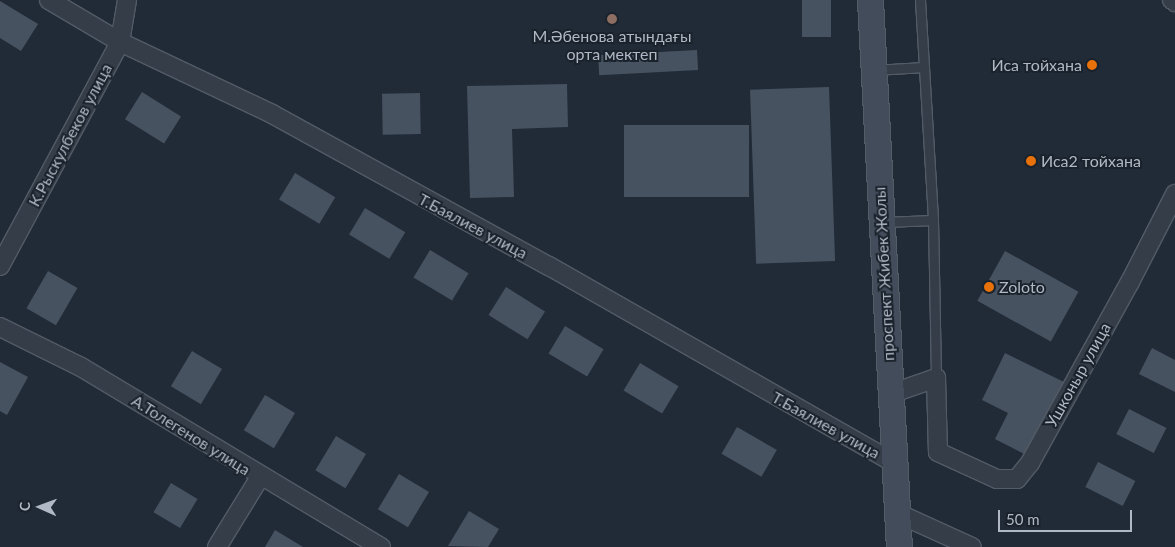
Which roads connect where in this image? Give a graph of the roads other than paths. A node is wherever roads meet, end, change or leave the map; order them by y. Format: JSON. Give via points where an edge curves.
{"nodes":[{"id":1,"x":49,"y":0,"type":"edge"},
{"id":2,"x":127,"y":0,"type":"edge"},
{"id":3,"x":870,"y":0,"type":"edge"},
{"id":4,"x":920,"y":0,"type":"edge"},
{"id":5,"x":120,"y":42,"type":"junction"},
{"id":6,"x":924,"y":67,"type":"junction"},
{"id":7,"x":874,"y":70,"type":"junction"},
{"id":8,"x":1175,"y":194,"type":"edge"},
{"id":9,"x":932,"y":220,"type":"junction"},
{"id":10,"x":881,"y":222,"type":"junction"},
{"id":11,"x":0,"y":266,"type":"edge"},
{"id":12,"x":0,"y":327,"type":"edge"},
{"id":13,"x":936,"y":378,"type":"junction"},
{"id":14,"x":890,"y":394,"type":"junction"},
{"id":15,"x":892,"y":462,"type":"junction"},
{"id":16,"x":260,"y":477,"type":"junction"},
{"id":17,"x":897,"y":513,"type":"junction"},
{"id":18,"x":217,"y":547,"type":"edge"},
{"id":19,"x":381,"y":547,"type":"edge"},
{"id":20,"x":899,"y":547,"type":"edge"},
{"id":21,"x":972,"y":547,"type":"edge"}],
"edges":[{"from":1,"to":5,"type":"street","name":"Т.Баялиев улица"},
{"from":2,"to":5,"type":"street","name":"К.Рыскулбеков улица"},
{"from":3,"to":7,"type":"main road","name":"проспект Жибек Жолы"},
{"from":4,"to":6,"type":"lane"},
{"from":5,"to":11,"type":"street","name":"К.Рыскулбеков улица"},
{"from":5,"to":15,"type":"street","name":"Т.Баялиев улица","via":[[272,114],[548,266]]},
{"from":6,"to":7,"type":"lane"},
{"from":6,"to":9,"type":"lane"},
{"from":7,"to":10,"type":"main road","name":"проспект Жибек Жолы"},
{"from":8,"to":13,"type":"street","name":"Ушконыр улица","via":[[1030,463],[1017,479],[998,479],[938,452]]},
{"from":9,"to":10,"type":"lane"},
{"from":9,"to":13,"type":"lane"},
{"from":10,"to":14,"type":"main road","name":"проспект Жибек Жолы"},
{"from":12,"to":16,"type":"street","name":"А.Толегенов улица","via":[[81,367]]},
{"from":13,"to":14,"type":"street"},
{"from":14,"to":15,"type":"main road","name":"проспект Жибек Жолы"},
{"from":15,"to":17,"type":"main road","name":"проспект Жибек Жолы"},
{"from":16,"to":18,"type":"street"},
{"from":16,"to":19,"type":"street","name":"А.Толегенов улица"},
{"from":17,"to":20,"type":"main road","name":"проспект Жибек Жолы"},
{"from":17,"to":21,"type":"street"}]}
